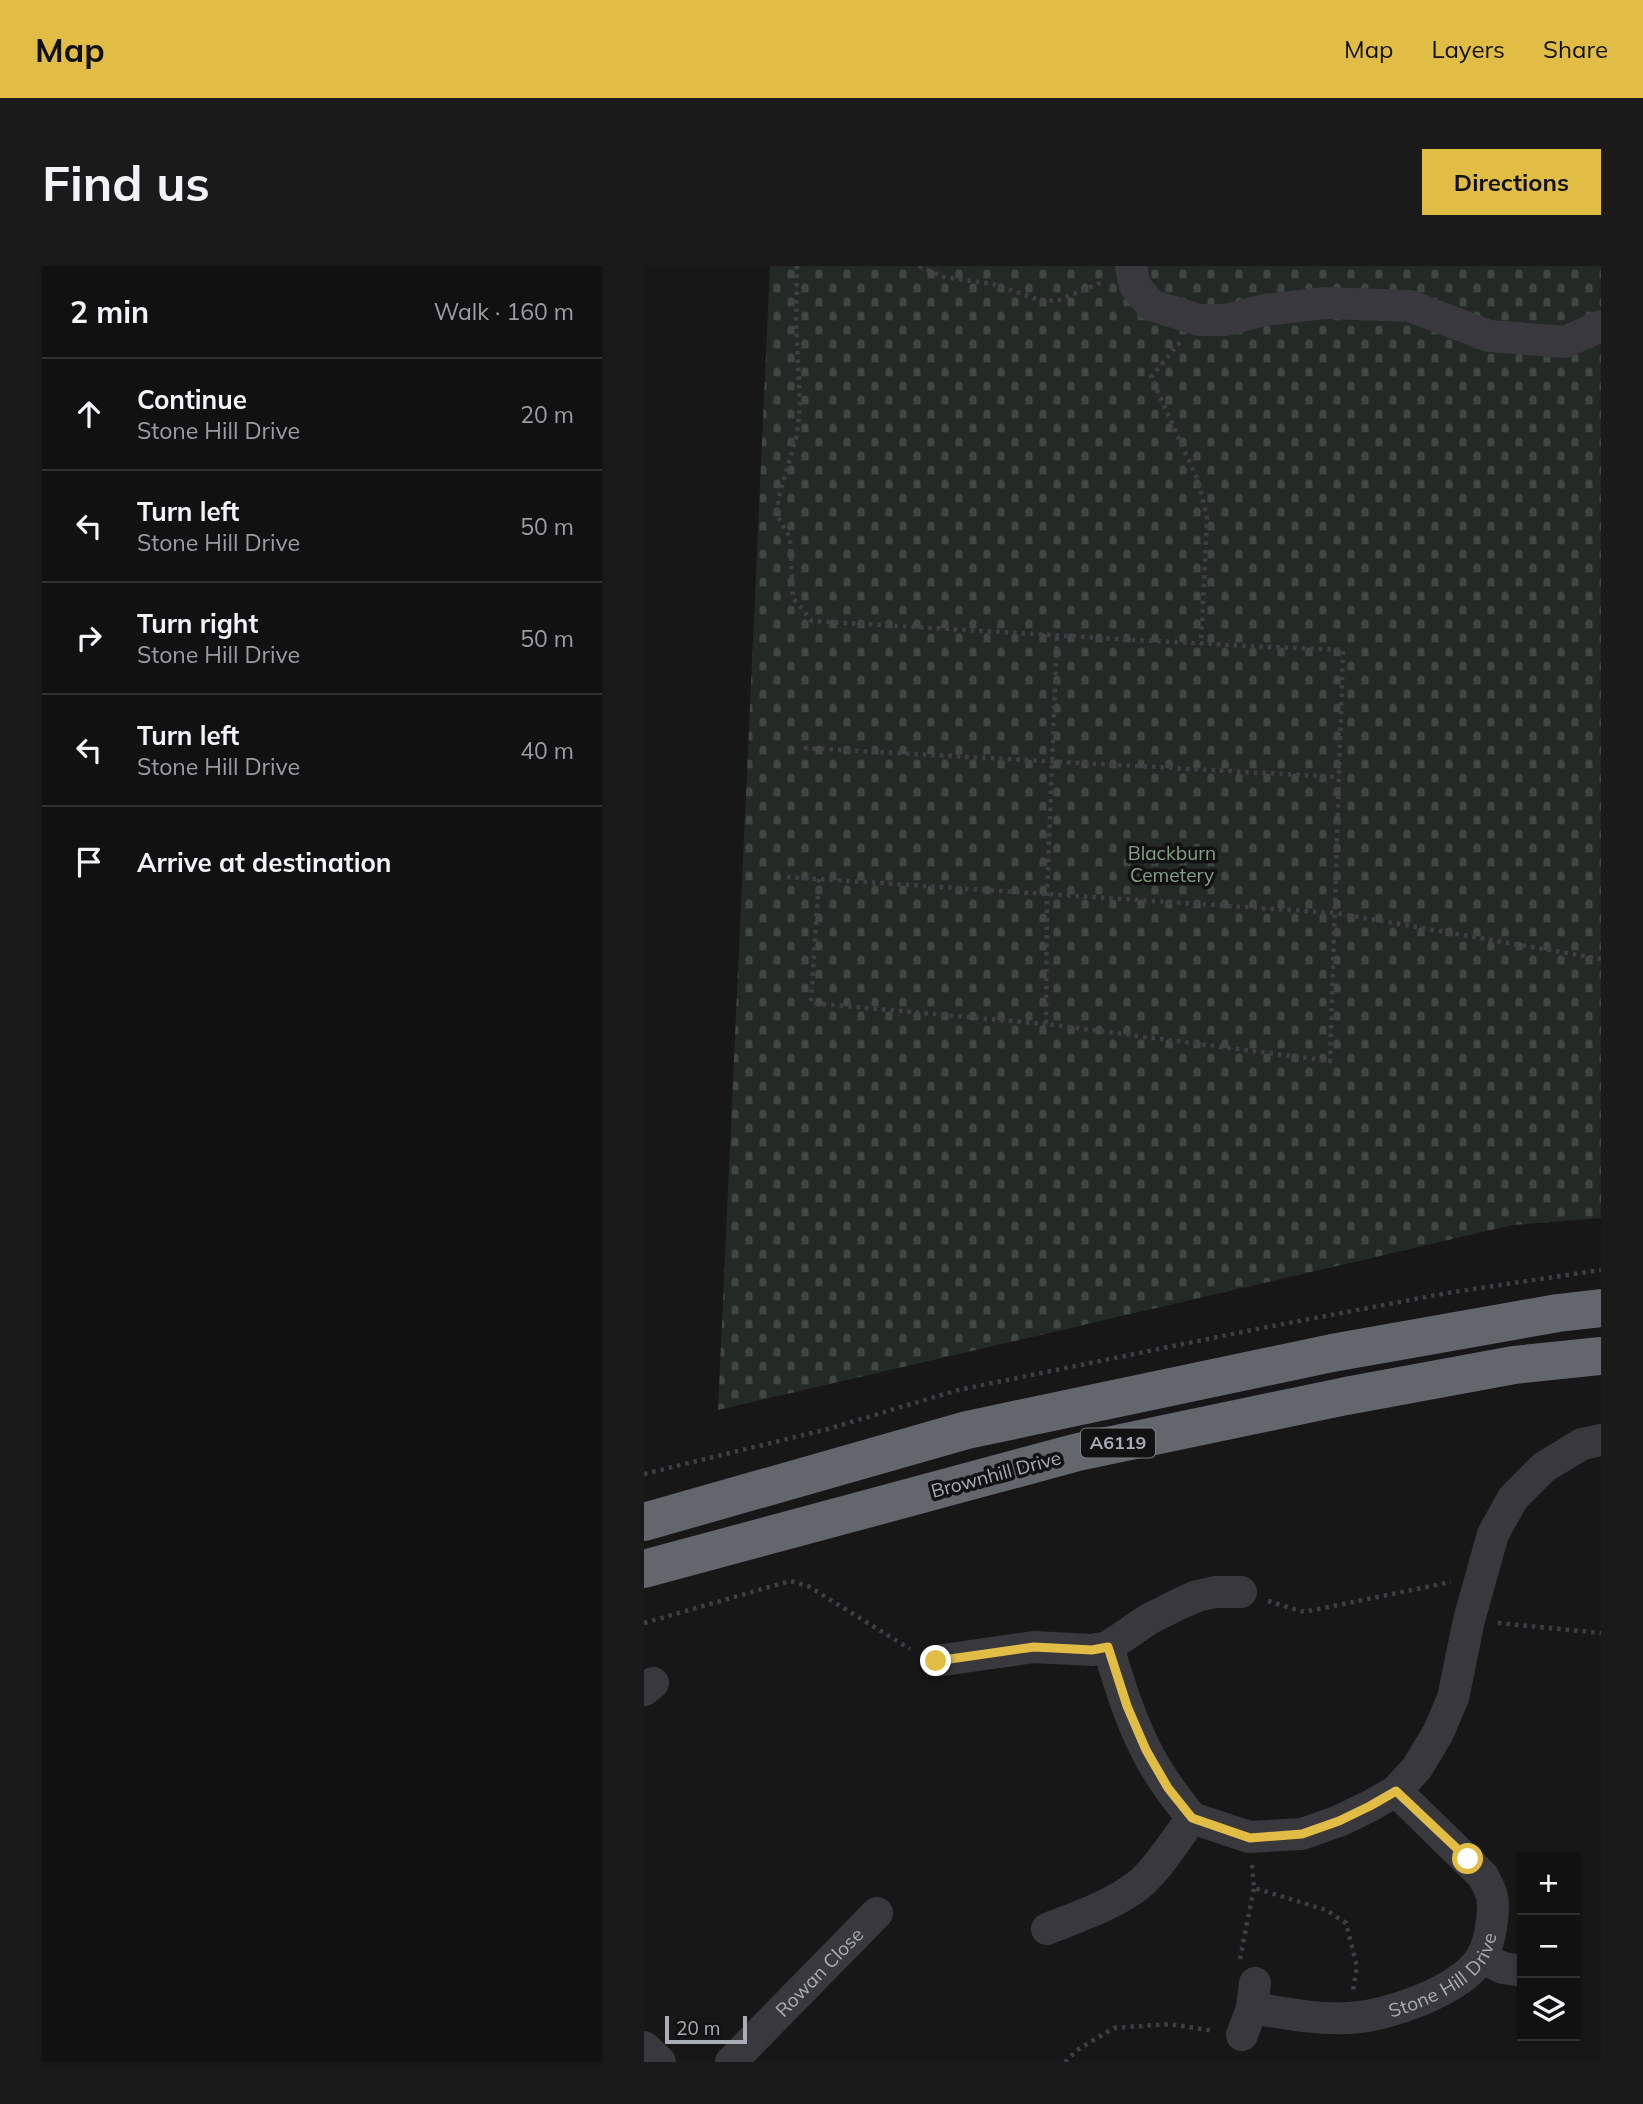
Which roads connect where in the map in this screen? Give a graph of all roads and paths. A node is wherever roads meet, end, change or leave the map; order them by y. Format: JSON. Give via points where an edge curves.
{"nodes":[{"id":1,"x":797,"y":266,"type":"edge"},
{"id":2,"x":919,"y":266,"type":"edge"},
{"id":3,"x":1131,"y":268,"type":"edge"},
{"id":4,"x":1199,"y":320,"type":"junction"},
{"id":5,"x":1601,"y":326,"type":"edge"},
{"id":6,"x":1057,"y":635,"type":"junction"},
{"id":7,"x":1200,"y":645,"type":"junction"},
{"id":8,"x":804,"y":748,"type":"dead end"},
{"id":9,"x":1053,"y":762,"type":"junction"},
{"id":10,"x":1339,"y":777,"type":"junction"},
{"id":11,"x":787,"y":877,"type":"dead end"},
{"id":12,"x":819,"y":879,"type":"junction"},
{"id":13,"x":1047,"y":894,"type":"junction"},
{"id":14,"x":1336,"y":913,"type":"junction"},
{"id":15,"x":1601,"y":959,"type":"edge"},
{"id":16,"x":1046,"y":1024,"type":"junction"},
{"id":17,"x":1601,"y":1308,"type":"edge"},
{"id":18,"x":1601,"y":1356,"type":"edge"},
{"id":19,"x":1601,"y":1440,"type":"edge"},
{"id":20,"x":644,"y":1522,"type":"edge"},
{"id":21,"x":644,"y":1569,"type":"edge"},
{"id":22,"x":1482,"y":1576,"type":"junction"},
{"id":23,"x":1241,"y":1592,"type":"joint"},
{"id":24,"x":1469,"y":1620,"type":"junction"},
{"id":25,"x":644,"y":1623,"type":"edge"},
{"id":26,"x":1601,"y":1633,"type":"edge"},
{"id":27,"x":1108,"y":1647,"type":"junction"},
{"id":28,"x":936,"y":1661,"type":"joint"},
{"id":29,"x":1396,"y":1791,"type":"junction"},
{"id":30,"x":1192,"y":1818,"type":"junction"},
{"id":31,"x":1250,"y":1838,"type":"junction"},
{"id":32,"x":1254,"y":1888,"type":"junction"},
{"id":33,"x":877,"y":1913,"type":"dead end"},
{"id":34,"x":1047,"y":1930,"type":"dead end"},
{"id":35,"x":1482,"y":1958,"type":"junction"},
{"id":36,"x":1517,"y":1970,"type":"edge"},
{"id":37,"x":1250,"y":2009,"type":"junction"},
{"id":38,"x":1349,"y":2018,"type":"junction"},
{"id":39,"x":644,"y":2047,"type":"edge"},
{"id":40,"x":660,"y":2062,"type":"edge"},
{"id":41,"x":731,"y":2062,"type":"edge"},
{"id":42,"x":1065,"y":2062,"type":"edge"}],
"edges":[{"from":1,"to":6,"type":"path","via":[[800,405],[797,434],[778,500],[778,517],[790,538],[793,598],[812,621]]},
{"from":2,"to":3,"type":"path","via":[[943,277],[993,284],[1043,301],[1059,300]]},
{"from":3,"to":4,"type":"street","via":[[1135,286],[1151,305]]},
{"from":4,"to":5,"type":"street","via":[[1226,320],[1325,303],[1410,306],[1489,336],[1565,342]]},
{"from":4,"to":7,"type":"path","via":[[1151,377],[1199,483],[1207,519]]},
{"from":6,"to":7,"type":"path"},
{"from":6,"to":9,"type":"path"},
{"from":7,"to":10,"type":"path","via":[[1343,650]]},
{"from":8,"to":9,"type":"path"},
{"from":9,"to":10,"type":"path"},
{"from":9,"to":13,"type":"path"},
{"from":10,"to":14,"type":"path"},
{"from":11,"to":12,"type":"path"},
{"from":12,"to":13,"type":"path"},
{"from":12,"to":16,"type":"path","via":[[811,1003]]},
{"from":13,"to":14,"type":"path"},
{"from":13,"to":16,"type":"path"},
{"from":14,"to":15,"type":"path"},
{"from":14,"to":16,"type":"path","via":[[1330,1061]]},
{"from":17,"to":20,"type":"highway","number":"A6119","via":[[1332,1353],[967,1430]]},
{"from":18,"to":21,"type":"highway","name":"Brownhill Drive","number":"A6119","via":[[1514,1365],[1078,1452]]},
{"from":19,"to":22,"type":"street","via":[[1582,1444],[1544,1467],[1513,1498],[1493,1534]]},
{"from":22,"to":23,"type":"path","via":[[1304,1612]]},
{"from":22,"to":24,"type":"street"},
{"from":23,"to":27,"type":"street","via":[[1215,1592],[1181,1603]]},
{"from":24,"to":26,"type":"path"},
{"from":24,"to":29,"type":"street","via":[[1453,1698],[1417,1768]]},
{"from":25,"to":28,"type":"path","via":[[790,1581],[808,1586]]},
{"from":27,"to":28,"type":"street","via":[[1034,1647]]},
{"from":27,"to":30,"type":"street","via":[[1146,1750]]},
{"from":29,"to":31,"type":"street","via":[[1302,1834]]},
{"from":29,"to":35,"type":"street","name":"Stone Hill Drive","via":[[1483,1876],[1492,1894],[1493,1915]]},
{"from":30,"to":31,"type":"street"},
{"from":30,"to":34,"type":"street","via":[[1142,1882],[1113,1902]]},
{"from":31,"to":32,"type":"path"},
{"from":32,"to":37,"type":"path","via":[[1238,1966]]},
{"from":32,"to":38,"type":"path","via":[[1326,1910],[1346,1923],[1357,1967]]},
{"from":33,"to":41,"type":"street","name":"Rowan Close"},
{"from":35,"to":36,"type":"street"},
{"from":35,"to":38,"type":"street","name":"Stone Hill Drive","via":[[1440,1990],[1410,2005]]},
{"from":37,"to":38,"type":"street","name":"Stone Hill Drive"},
{"from":37,"to":42,"type":"path","via":[[1170,2024],[1114,2028]]},
{"from":39,"to":40,"type":"street"}]}
